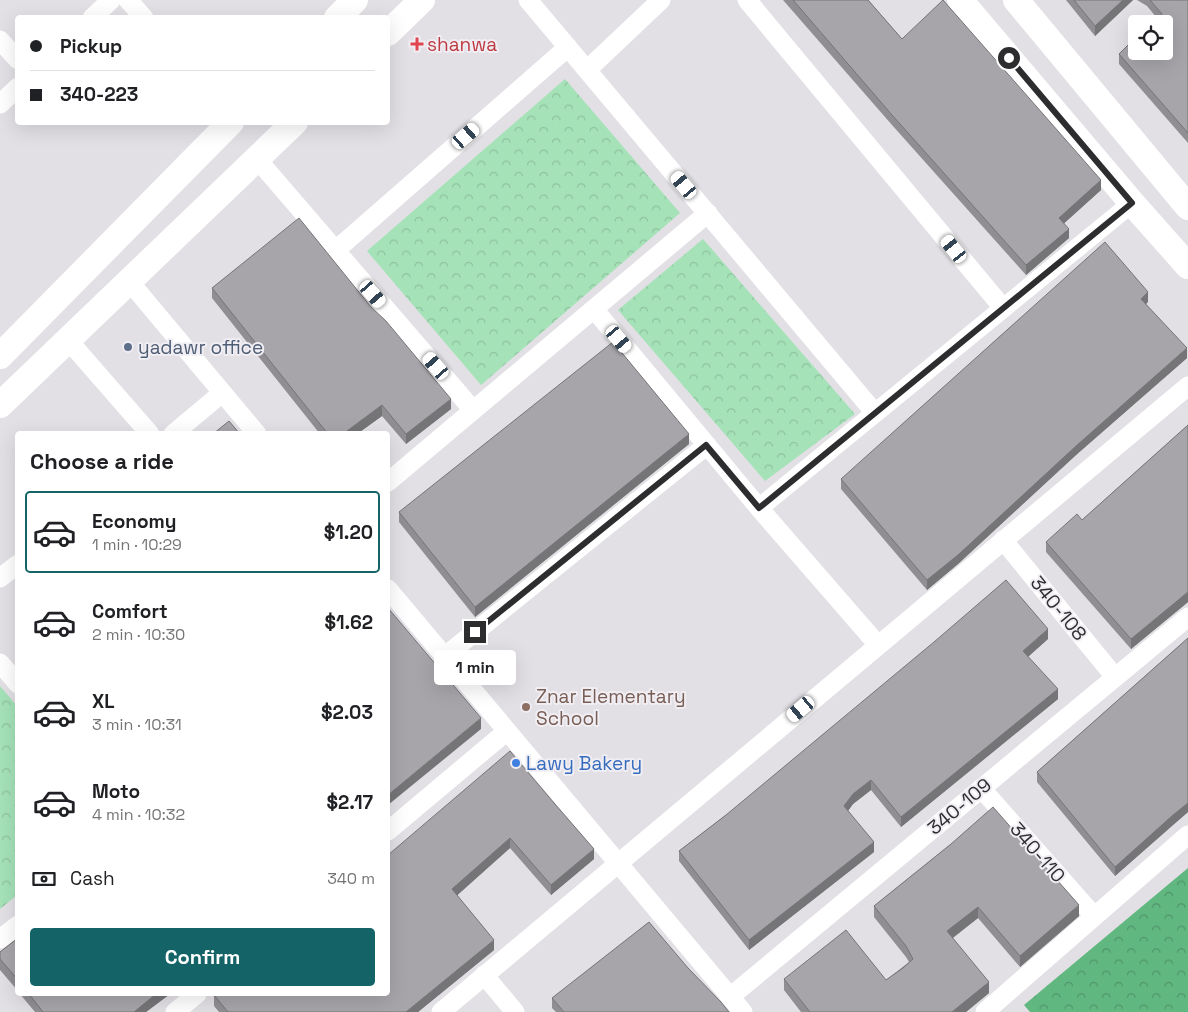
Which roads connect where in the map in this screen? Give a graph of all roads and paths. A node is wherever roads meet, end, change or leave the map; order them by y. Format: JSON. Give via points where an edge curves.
{"nodes":[{"id":1,"x":111,"y":0,"type":"edge"},
{"id":2,"x":128,"y":0,"type":"edge"},
{"id":3,"x":355,"y":0,"type":"edge"},
{"id":4,"x":422,"y":0,"type":"edge"},
{"id":5,"x":528,"y":0,"type":"edge"},
{"id":6,"x":661,"y":0,"type":"edge"},
{"id":7,"x":747,"y":0,"type":"edge"},
{"id":8,"x":960,"y":0,"type":"edge"},
{"id":9,"x":1016,"y":0,"type":"edge"},
{"id":10,"x":95,"y":15,"type":"edge"},
{"id":11,"x":141,"y":15,"type":"edge"},
{"id":12,"x":340,"y":15,"type":"edge"},
{"id":13,"x":390,"y":31,"type":"edge"},
{"id":14,"x":0,"y":40,"type":"edge"},
{"id":15,"x":568,"y":47,"type":"junction"},
{"id":16,"x":15,"y":57,"type":"edge"},
{"id":17,"x":587,"y":70,"type":"junction"},
{"id":18,"x":15,"y":91,"type":"edge"},
{"id":19,"x":0,"y":104,"type":"edge"},
{"id":20,"x":228,"y":125,"type":"edge"},
{"id":21,"x":292,"y":125,"type":"edge"},
{"id":22,"x":257,"y":159,"type":"junction"},
{"id":23,"x":1132,"y":203,"type":"junction"},
{"id":24,"x":1188,"y":206,"type":"edge"},
{"id":25,"x":708,"y":213,"type":"junction"},
{"id":26,"x":336,"y":250,"type":"junction"},
{"id":27,"x":1188,"y":266,"type":"edge"},
{"id":28,"x":130,"y":282,"type":"junction"},
{"id":29,"x":594,"y":308,"type":"junction"},
{"id":30,"x":1003,"y":308,"type":"junction"},
{"id":31,"x":68,"y":340,"type":"junction"},
{"id":32,"x":0,"y":356,"type":"edge"},
{"id":33,"x":1188,"y":386,"type":"edge"},
{"id":34,"x":222,"y":393,"type":"junction"},
{"id":35,"x":0,"y":405,"type":"edge"},
{"id":36,"x":473,"y":410,"type":"junction"},
{"id":37,"x":875,"y":413,"type":"junction"},
{"id":38,"x":147,"y":431,"type":"edge"},
{"id":39,"x":177,"y":431,"type":"edge"},
{"id":40,"x":254,"y":431,"type":"edge"},
{"id":41,"x":706,"y":445,"type":"junction"},
{"id":42,"x":390,"y":480,"type":"edge"},
{"id":43,"x":759,"y":508,"type":"junction"},
{"id":44,"x":1003,"y":540,"type":"junction"},
{"id":45,"x":15,"y":566,"type":"edge"},
{"id":46,"x":0,"y":578,"type":"edge"},
{"id":47,"x":390,"y":591,"type":"edge"},
{"id":48,"x":1188,"y":617,"type":"edge"},
{"id":49,"x":878,"y":645,"type":"junction"},
{"id":50,"x":444,"y":656,"type":"junction"},
{"id":51,"x":0,"y":663,"type":"edge"},
{"id":52,"x":1116,"y":677,"type":"junction"},
{"id":53,"x":15,"y":680,"type":"edge"},
{"id":54,"x":507,"y":731,"type":"junction"},
{"id":55,"x":981,"y":788,"type":"junction"},
{"id":56,"x":390,"y":829,"type":"edge"},
{"id":57,"x":1188,"y":835,"type":"edge"},
{"id":58,"x":618,"y":863,"type":"junction"},
{"id":59,"x":1094,"y":916,"type":"junction"},
{"id":60,"x":15,"y":927,"type":"edge"},
{"id":61,"x":0,"y":939,"type":"edge"},
{"id":62,"x":484,"y":975,"type":"junction"},
{"id":63,"x":730,"y":996,"type":"junction"},
{"id":64,"x":987,"y":1011,"type":"edge"},
{"id":65,"x":441,"y":1012,"type":"edge"},
{"id":66,"x":515,"y":1012,"type":"edge"},
{"id":67,"x":743,"y":1012,"type":"edge"}],
"edges":[{"from":1,"to":10,"type":"street"},
{"from":2,"to":11,"type":"street"},
{"from":3,"to":12,"type":"street"},
{"from":4,"to":13,"type":"street"},
{"from":5,"to":15,"type":"street"},
{"from":6,"to":17,"type":"street"},
{"from":7,"to":30,"type":"street"},
{"from":8,"to":23,"type":"street"},
{"from":9,"to":24,"type":"street"},
{"from":14,"to":16,"type":"street"},
{"from":15,"to":17,"type":"street"},
{"from":15,"to":26,"type":"street"},
{"from":17,"to":25,"type":"street"},
{"from":18,"to":19,"type":"street"},
{"from":20,"to":32,"type":"street"},
{"from":21,"to":22,"type":"street"},
{"from":22,"to":26,"type":"street"},
{"from":22,"to":28,"type":"street"},
{"from":23,"to":27,"type":"street"},
{"from":23,"to":30,"type":"street"},
{"from":25,"to":29,"type":"street"},
{"from":25,"to":37,"type":"street"},
{"from":26,"to":36,"type":"street"},
{"from":28,"to":31,"type":"street"},
{"from":28,"to":34,"type":"street"},
{"from":29,"to":36,"type":"street"},
{"from":29,"to":41,"type":"street"},
{"from":30,"to":37,"type":"street"},
{"from":31,"to":35,"type":"street"},
{"from":31,"to":38,"type":"street"},
{"from":33,"to":44,"type":"street"},
{"from":34,"to":39,"type":"street"},
{"from":34,"to":40,"type":"street"},
{"from":36,"to":42,"type":"street"},
{"from":37,"to":43,"type":"street"},
{"from":41,"to":43,"type":"street"},
{"from":41,"to":50,"type":"street"},
{"from":43,"to":49,"type":"street"},
{"from":44,"to":49,"type":"street"},
{"from":44,"to":52,"type":"street","name":"340-108"},
{"from":45,"to":46,"type":"street"},
{"from":47,"to":50,"type":"street"},
{"from":48,"to":52,"type":"street","name":"340-109"},
{"from":49,"to":58,"type":"street"},
{"from":50,"to":54,"type":"street"},
{"from":51,"to":53,"type":"street"},
{"from":52,"to":55,"type":"street","name":"340-109"},
{"from":54,"to":56,"type":"street"},
{"from":54,"to":58,"type":"street"},
{"from":55,"to":59,"type":"street","name":"340-110"},
{"from":55,"to":63,"type":"street","name":"340-109"},
{"from":57,"to":59,"type":"street"},
{"from":58,"to":62,"type":"street"},
{"from":58,"to":63,"type":"street"},
{"from":59,"to":64,"type":"street"},
{"from":60,"to":61,"type":"street"},
{"from":62,"to":65,"type":"street"},
{"from":62,"to":66,"type":"street"},
{"from":63,"to":67,"type":"street"}]}
